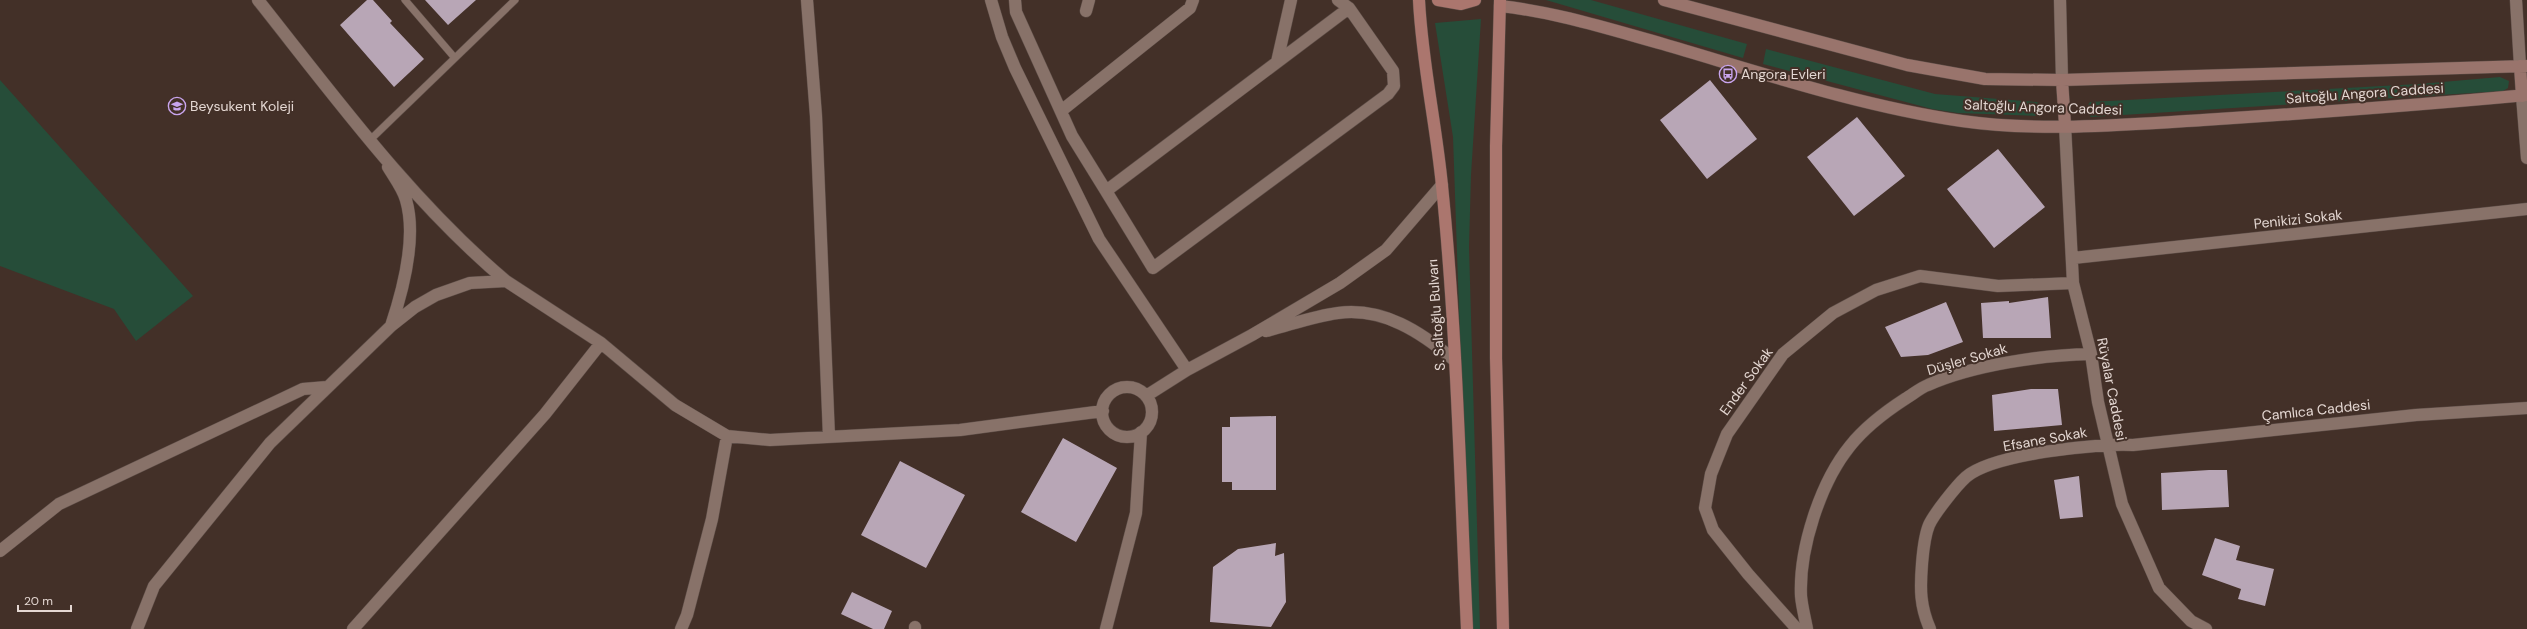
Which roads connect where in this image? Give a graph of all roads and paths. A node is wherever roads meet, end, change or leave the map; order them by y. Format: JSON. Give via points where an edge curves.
{"nodes":[{"id":1,"x":258,"y":0,"type":"edge"},
{"id":2,"x":405,"y":0,"type":"edge"},
{"id":3,"x":515,"y":0,"type":"edge"},
{"id":4,"x":807,"y":0,"type":"edge"},
{"id":5,"x":991,"y":0,"type":"edge"},
{"id":6,"x":1015,"y":0,"type":"edge"},
{"id":7,"x":1193,"y":0,"type":"edge"},
{"id":8,"x":1291,"y":0,"type":"edge"},
{"id":9,"x":1338,"y":0,"type":"edge"},
{"id":10,"x":1419,"y":0,"type":"edge"},
{"id":11,"x":1438,"y":0,"type":"edge"},
{"id":12,"x":1475,"y":0,"type":"edge"},
{"id":13,"x":1664,"y":0,"type":"edge"},
{"id":14,"x":2060,"y":0,"type":"edge"},
{"id":15,"x":2516,"y":0,"type":"edge"},
{"id":16,"x":1500,"y":3,"type":"edge"},
{"id":17,"x":1349,"y":8,"type":"junction"},
{"id":18,"x":454,"y":57,"type":"junction"},
{"id":19,"x":1277,"y":62,"type":"junction"},
{"id":20,"x":2523,"y":66,"type":"edge"},
{"id":21,"x":2062,"y":80,"type":"junction"},
{"id":22,"x":2525,"y":96,"type":"edge"},
{"id":23,"x":1061,"y":111,"type":"junction"},
{"id":24,"x":2065,"y":125,"type":"junction"},
{"id":25,"x":370,"y":140,"type":"junction"},
{"id":26,"x":2527,"y":158,"type":"edge"},
{"id":27,"x":1442,"y":185,"type":"junction"},
{"id":28,"x":1106,"y":191,"type":"junction"},
{"id":29,"x":2527,"y":209,"type":"edge"},
{"id":30,"x":2073,"y":258,"type":"junction"},
{"id":31,"x":506,"y":281,"type":"junction"},
{"id":32,"x":2073,"y":283,"type":"junction"},
{"id":33,"x":391,"y":326,"type":"junction"},
{"id":34,"x":1252,"y":335,"type":"junction"},
{"id":35,"x":601,"y":343,"type":"junction"},
{"id":36,"x":2091,"y":354,"type":"junction"},
{"id":37,"x":1454,"y":360,"type":"junction"},
{"id":38,"x":1186,"y":370,"type":"junction"},
{"id":39,"x":327,"y":388,"type":"junction"},
{"id":40,"x":1146,"y":396,"type":"junction"},
{"id":41,"x":2527,"y":408,"type":"edge"},
{"id":42,"x":1103,"y":411,"type":"junction"},
{"id":43,"x":1141,"y":432,"type":"junction"},
{"id":44,"x":727,"y":436,"type":"junction"},
{"id":45,"x":829,"y":437,"type":"junction"},
{"id":46,"x":2108,"y":444,"type":"junction"},
{"id":47,"x":0,"y":551,"type":"edge"},
{"id":48,"x":137,"y":629,"type":"edge"},
{"id":49,"x":353,"y":629,"type":"edge"},
{"id":50,"x":681,"y":629,"type":"edge"},
{"id":51,"x":1106,"y":629,"type":"edge"},
{"id":52,"x":1467,"y":629,"type":"edge"},
{"id":53,"x":1502,"y":629,"type":"edge"},
{"id":54,"x":1797,"y":629,"type":"edge"},
{"id":55,"x":1807,"y":629,"type":"edge"},
{"id":56,"x":1930,"y":629,"type":"edge"},
{"id":57,"x":2206,"y":629,"type":"edge"}],
"edges":[{"from":1,"to":25,"type":"street"},
{"from":2,"to":18,"type":"lane"},
{"from":3,"to":18,"type":"lane"},
{"from":4,"to":45,"type":"street","via":[[816,116]]},
{"from":5,"to":38,"type":"street","via":[[1002,38],[1015,68],[1099,239]]},
{"from":6,"to":23,"type":"street","via":[[1016,12]]},
{"from":7,"to":23,"type":"street","via":[[1190,8]]},
{"from":8,"to":19,"type":"street"},
{"from":9,"to":17,"type":"street"},
{"from":10,"to":27,"type":"main road","name":"S. Saltoğlu Bulvarı","via":[[1421,39]]},
{"from":11,"to":12,"type":"main road","via":[[1461,4]]},
{"from":13,"to":21,"type":"street","name":"Saltoğlu Angora Caddesi","via":[[1907,65],[1985,79]]},
{"from":14,"to":21,"type":"street"},
{"from":15,"to":20,"type":"street"},
{"from":16,"to":24,"type":"street","name":"Saltoğlu Angora Caddesi","via":[[1578,20],[1838,95],[1971,122]]},
{"from":16,"to":53,"type":"main road","via":[[1496,146],[1496,350]]},
{"from":17,"to":19,"type":"street"},
{"from":17,"to":28,"type":"street","via":[[1393,71],[1394,86],[1388,94],[1152,268]]},
{"from":18,"to":25,"type":"lane"},
{"from":19,"to":28,"type":"street"},
{"from":20,"to":21,"type":"street","name":"Saltoğlu Angora Caddesi"},
{"from":20,"to":22,"type":"street"},
{"from":21,"to":24,"type":"street"},
{"from":22,"to":24,"type":"street","name":"Saltoğlu Angora Caddesi","via":[[2142,124]]},
{"from":22,"to":26,"type":"street"},
{"from":23,"to":28,"type":"street","via":[[1072,136]]},
{"from":24,"to":30,"type":"street","name":"Rüyalar Caddesi"},
{"from":25,"to":31,"type":"street","via":[[468,249]]},
{"from":25,"to":33,"type":"street","via":[[406,199],[410,227],[403,291]]},
{"from":27,"to":34,"type":"street","via":[[1386,250],[1340,283]]},
{"from":27,"to":37,"type":"main road","name":"S. Saltoğlu Bulvarı"},
{"from":29,"to":30,"type":"street","name":"Penikizi Sokak"},
{"from":30,"to":32,"type":"street","name":"Rüyalar Caddesi"},
{"from":31,"to":33,"type":"street","via":[[470,283],[436,295],[415,307]]},
{"from":31,"to":35,"type":"street"},
{"from":32,"to":36,"type":"street","name":"Rüyalar Caddesi"},
{"from":32,"to":54,"type":"street","name":"Ender Sokak","via":[[1998,286],[1920,276],[1876,290],[1833,313],[1783,354],[1727,434],[1711,474],[1705,508],[1713,530]]},
{"from":33,"to":39,"type":"street"},
{"from":34,"to":37,"type":"street","via":[[1338,313],[1371,313],[1400,322],[1431,341]]},
{"from":34,"to":38,"type":"street"},
{"from":35,"to":44,"type":"street","via":[[675,405]]},
{"from":35,"to":49,"type":"street","via":[[545,414]]},
{"from":36,"to":46,"type":"street","name":"Rüyalar Caddesi","via":[[2098,402]]},
{"from":36,"to":55,"type":"street","name":"Düşler Sokak","via":[[2021,360],[1976,370],[1928,385],[1884,413],[1850,446],[1825,487],[1804,560],[1801,596]]},
{"from":37,"to":52,"type":"main road","name":"S. Saltoğlu Bulvarı"},
{"from":38,"to":40,"type":"street"},
{"from":39,"to":47,"type":"street","via":[[303,389],[59,504]]},
{"from":39,"to":48,"type":"street","via":[[270,443],[154,586]]},
{"from":40,"to":42,"type":"street","via":[[1132,387],[1115,390],[1108,396]]},
{"from":40,"to":43,"type":"street","via":[[1152,415]]},
{"from":41,"to":46,"type":"street","name":"Çamlıca Caddesi","via":[[2416,415],[2133,445]]},
{"from":42,"to":43,"type":"street","via":[[1104,419],[1112,431],[1127,436]]},
{"from":42,"to":45,"type":"street","via":[[960,430]]},
{"from":43,"to":51,"type":"street","via":[[1136,513]]},
{"from":44,"to":45,"type":"street","via":[[770,440]]},
{"from":44,"to":50,"type":"street","via":[[712,519]]},
{"from":46,"to":56,"type":"street","name":"Efsane Sokak","via":[[2003,461],[1966,477],[1929,525],[1927,532],[1920,581],[1922,610]]},
{"from":46,"to":57,"type":"street","name":"Rüyalar Caddesi","via":[[2122,504],[2159,588],[2191,621]]}]}
